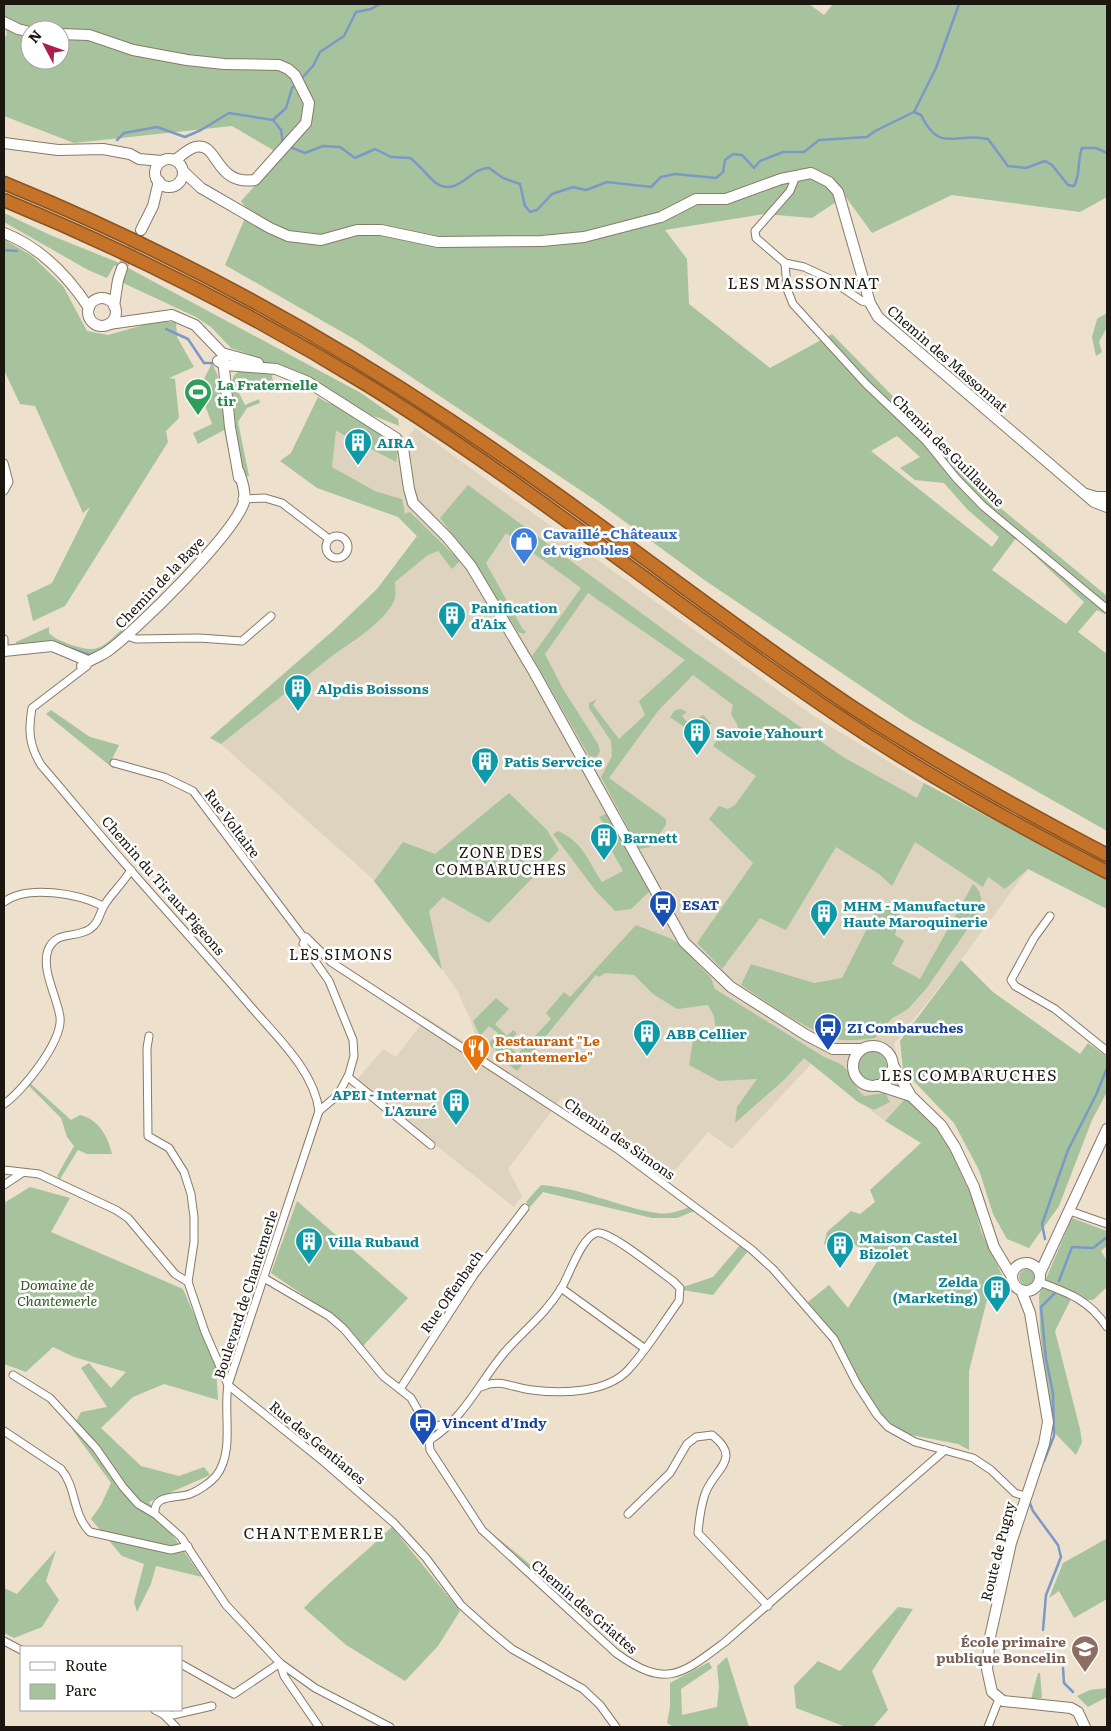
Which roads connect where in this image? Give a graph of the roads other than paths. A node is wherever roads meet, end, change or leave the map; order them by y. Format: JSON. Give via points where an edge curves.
{"nodes":[{"id":1,"x":4,"y":22,"type":"edge"},
{"id":2,"x":20,"y":30,"type":"edge"},
{"id":3,"x":70,"y":34,"type":"edge"},
{"id":4,"x":4,"y":143,"type":"edge"},
{"id":5,"x":139,"y":159,"type":"junction"},
{"id":6,"x":162,"y":161,"type":"junction"},
{"id":7,"x":180,"y":166,"type":"junction"},
{"id":8,"x":796,"y":176,"type":"junction"},
{"id":9,"x":157,"y":178,"type":"junction"},
{"id":10,"x":4,"y":183,"type":"edge"},
{"id":11,"x":173,"y":185,"type":"junction"},
{"id":12,"x":201,"y":188,"type":"junction"},
{"id":13,"x":4,"y":200,"type":"edge"},
{"id":14,"x":153,"y":206,"type":"junction"},
{"id":15,"x":141,"y":230,"type":"tunnel mouth"},
{"id":16,"x":4,"y":232,"type":"edge"},
{"id":17,"x":785,"y":264,"type":"junction"},
{"id":18,"x":122,"y":268,"type":"tunnel mouth"},
{"id":19,"x":118,"y":280,"type":"junction"},
{"id":20,"x":76,"y":288,"type":"junction"},
{"id":21,"x":99,"y":299,"type":"junction"},
{"id":22,"x":870,"y":303,"type":"junction"},
{"id":23,"x":114,"y":307,"type":"junction"},
{"id":24,"x":89,"y":308,"type":"junction"},
{"id":25,"x":133,"y":321,"type":"junction"},
{"id":26,"x":109,"y":324,"type":"junction"},
{"id":27,"x":221,"y":359,"type":"junction"},
{"id":28,"x":4,"y":463,"type":"edge"},
{"id":29,"x":4,"y":492,"type":"edge"},
{"id":30,"x":1085,"y":494,"type":"junction"},
{"id":31,"x":243,"y":497,"type":"junction"},
{"id":32,"x":1107,"y":497,"type":"edge"},
{"id":33,"x":1107,"y":507,"type":"edge"},
{"id":34,"x":329,"y":540,"type":"dead end"},
{"id":35,"x":1107,"y":609,"type":"edge"},
{"id":36,"x":271,"y":616,"type":"dead end"},
{"id":37,"x":132,"y":636,"type":"junction"},
{"id":38,"x":4,"y":639,"type":"edge"},
{"id":39,"x":4,"y":651,"type":"edge"},
{"id":40,"x":86,"y":664,"type":"junction"},
{"id":41,"x":114,"y":763,"type":"dead end"},
{"id":42,"x":1107,"y":855,"type":"edge"},
{"id":43,"x":1107,"y":872,"type":"edge"},
{"id":44,"x":133,"y":873,"type":"junction"},
{"id":45,"x":4,"y":902,"type":"edge"},
{"id":46,"x":104,"y":906,"type":"junction"},
{"id":47,"x":1050,"y":916,"type":"dead end"},
{"id":48,"x":304,"y":938,"type":"junction"},
{"id":49,"x":149,"y":1036,"type":"dead end"},
{"id":50,"x":833,"y":1048,"type":"junction"},
{"id":51,"x":862,"y":1049,"type":"junction"},
{"id":52,"x":1107,"y":1051,"type":"edge"},
{"id":53,"x":853,"y":1064,"type":"junction"},
{"id":54,"x":893,"y":1065,"type":"junction"},
{"id":55,"x":348,"y":1077,"type":"junction"},
{"id":56,"x":877,"y":1085,"type":"junction"},
{"id":57,"x":911,"y":1096,"type":"junction"},
{"id":58,"x":335,"y":1098,"type":"junction"},
{"id":59,"x":318,"y":1101,"type":"junction"},
{"id":60,"x":4,"y":1104,"type":"edge"},
{"id":61,"x":320,"y":1111,"type":"junction"},
{"id":62,"x":1107,"y":1129,"type":"edge"},
{"id":63,"x":431,"y":1145,"type":"dead end"},
{"id":64,"x":4,"y":1170,"type":"edge"},
{"id":65,"x":22,"y":1173,"type":"junction"},
{"id":66,"x":4,"y":1185,"type":"edge"},
{"id":67,"x":525,"y":1208,"type":"dead end"},
{"id":68,"x":1070,"y":1211,"type":"junction"},
{"id":69,"x":1107,"y":1224,"type":"edge"},
{"id":70,"x":994,"y":1247,"type":"junction"},
{"id":71,"x":1051,"y":1248,"type":"junction"},
{"id":72,"x":1026,"y":1264,"type":"junction"},
{"id":73,"x":1012,"y":1277,"type":"junction"},
{"id":74,"x":264,"y":1278,"type":"junction"},
{"id":75,"x":1038,"y":1281,"type":"junction"},
{"id":76,"x":188,"y":1282,"type":"junction"},
{"id":77,"x":561,"y":1288,"type":"junction"},
{"id":78,"x":1021,"y":1290,"type":"junction"},
{"id":79,"x":1030,"y":1312,"type":"junction"},
{"id":80,"x":1107,"y":1327,"type":"edge"},
{"id":81,"x":644,"y":1348,"type":"junction"},
{"id":82,"x":495,"y":1367,"type":"junction"},
{"id":83,"x":13,"y":1375,"type":"dead end"},
{"id":84,"x":499,"y":1382,"type":"junction"},
{"id":85,"x":228,"y":1385,"type":"junction"},
{"id":86,"x":480,"y":1387,"type":"junction"},
{"id":87,"x":400,"y":1389,"type":"junction"},
{"id":88,"x":454,"y":1421,"type":"junction"},
{"id":89,"x":428,"y":1428,"type":"junction"},
{"id":90,"x":4,"y":1431,"type":"edge"},
{"id":91,"x":430,"y":1440,"type":"junction"},
{"id":92,"x":945,"y":1450,"type":"junction"},
{"id":93,"x":1025,"y":1496,"type":"junction"},
{"id":94,"x":154,"y":1514,"type":"junction"},
{"id":95,"x":628,"y":1514,"type":"dead end"},
{"id":96,"x":183,"y":1539,"type":"junction"},
{"id":97,"x":188,"y":1546,"type":"junction"},
{"id":98,"x":171,"y":1550,"type":"junction"},
{"id":99,"x":768,"y":1606,"type":"junction"},
{"id":100,"x":4,"y":1641,"type":"edge"},
{"id":101,"x":20,"y":1649,"type":"edge"},
{"id":102,"x":280,"y":1664,"type":"junction"},
{"id":103,"x":182,"y":1665,"type":"edge"},
{"id":104,"x":999,"y":1699,"type":"junction"},
{"id":105,"x":212,"y":1706,"type":"dead end"},
{"id":106,"x":157,"y":1711,"type":"edge"},
{"id":107,"x":163,"y":1714,"type":"junction"},
{"id":108,"x":176,"y":1727,"type":"edge"},
{"id":109,"x":319,"y":1727,"type":"edge"},
{"id":110,"x":390,"y":1727,"type":"edge"},
{"id":111,"x":616,"y":1727,"type":"edge"},
{"id":112,"x":988,"y":1727,"type":"edge"},
{"id":113,"x":1085,"y":1727,"type":"edge"}],
"edges":[{"from":1,"to":2,"type":"street"},
{"from":3,"to":7,"type":"street","via":[[89,35],[133,50],[187,60],[279,65],[295,74],[309,103],[306,124],[254,180],[240,182],[220,166],[209,150],[194,148],[188,151]]},
{"from":4,"to":5,"type":"street","via":[[58,150],[103,150],[130,154]]},
{"from":5,"to":6,"type":"street"},
{"from":5,"to":9,"type":"street"},
{"from":6,"to":7,"type":"street"},
{"from":6,"to":9,"type":"street","via":[[157,166]]},
{"from":7,"to":11,"type":"street","via":[[182,178]]},
{"from":7,"to":12,"type":"street","name":"Chemin des Massonnat"},
{"from":8,"to":12,"type":"street","name":"Chemin des Massonnat","via":[[726,199],[696,199],[661,217],[584,238],[542,241],[438,242],[381,230],[357,230],[320,240],[288,236]]},
{"from":8,"to":17,"type":"street","via":[[790,191],[755,231],[756,238]]},
{"from":8,"to":22,"type":"street","name":"Chemin des Massonnat","via":[[817,175],[830,182],[838,192]]},
{"from":9,"to":11,"type":"street"},
{"from":9,"to":14,"type":"street"},
{"from":10,"to":42,"type":"highway","via":[[165,255],[335,347],[452,421],[857,710],[999,797]]},
{"from":11,"to":12,"type":"street","name":"Chemin des Massonnat"},
{"from":11,"to":14,"type":"street"},
{"from":13,"to":43,"type":"highway","via":[[111,246],[198,289],[362,382],[488,465],[839,716],[996,813]]},
{"from":14,"to":15,"type":"street"},
{"from":16,"to":20,"type":"street","via":[[38,252]]},
{"from":17,"to":22,"type":"street","via":[[810,269]]},
{"from":17,"to":35,"type":"street","name":"Chemin des Guillaume","via":[[787,289],[794,304],[861,378],[926,442],[983,506]]},
{"from":18,"to":19,"type":"street"},
{"from":19,"to":21,"type":"street"},
{"from":19,"to":23,"type":"street"},
{"from":20,"to":21,"type":"street"},
{"from":20,"to":24,"type":"street"},
{"from":21,"to":23,"type":"street","via":[[107,300]]},
{"from":21,"to":24,"type":"street"},
{"from":22,"to":30,"type":"street","name":"Chemin des Massonnat","via":[[878,316]]},
{"from":23,"to":25,"type":"street"},
{"from":23,"to":26,"type":"street","via":[[114,318]]},
{"from":24,"to":26,"type":"street","via":[[89,317],[94,324]]},
{"from":25,"to":26,"type":"street"},
{"from":25,"to":27,"type":"street","via":[[172,315],[195,325]]},
{"from":27,"to":31,"type":"street"},
{"from":27,"to":50,"type":"street","via":[[276,369],[308,382],[375,423],[400,443],[413,503],[471,566],[534,672],[684,942],[731,987],[806,1035]]},
{"from":28,"to":29,"type":"street","via":[[9,482]]},
{"from":30,"to":32,"type":"street"},
{"from":30,"to":33,"type":"street","name":"Chemin des Massonnat"},
{"from":31,"to":34,"type":"street","via":[[282,503]]},
{"from":31,"to":37,"type":"street","name":"Chemin de la Baye","via":[[234,521],[215,545]]},
{"from":36,"to":37,"type":"street","via":[[242,641]]},
{"from":37,"to":40,"type":"street","name":"Chemin de la Baye"},
{"from":38,"to":39,"type":"street"},
{"from":39,"to":40,"type":"street","via":[[52,646]]},
{"from":40,"to":44,"type":"street","name":"Chemin du Tir aux Pigeons","via":[[32,708],[29,728],[31,749]]},
{"from":41,"to":48,"type":"street","name":"Rue Voltaire","via":[[164,777],[193,791]]},
{"from":44,"to":46,"type":"street"},
{"from":44,"to":59,"type":"street","name":"Chemin du Tir aux Pigeons","via":[[291,1054]]},
{"from":45,"to":46,"type":"street","via":[[27,892],[92,900]]},
{"from":46,"to":60,"type":"street","via":[[99,920],[88,930],[63,935],[54,940],[48,951],[48,972],[60,1019],[59,1031],[27,1082]]},
{"from":47,"to":52,"type":"street","via":[[1011,980],[1015,986],[1055,1009]]},
{"from":48,"to":55,"type":"street","via":[[303,944],[329,981],[353,1040],[354,1056]]},
{"from":48,"to":92,"type":"street","name":"Chemin des Simons","via":[[309,938],[331,962],[616,1148],[751,1249],[834,1340],[882,1422],[915,1442]]},
{"from":49,"to":76,"type":"street","via":[[148,1136],[169,1148],[184,1172],[191,1194],[194,1242]]},
{"from":50,"to":51,"type":"street"},
{"from":50,"to":53,"type":"street"},
{"from":51,"to":53,"type":"street"},
{"from":51,"to":54,"type":"street","via":[[881,1047],[890,1055]]},
{"from":53,"to":56,"type":"street","via":[[855,1074],[862,1082]]},
{"from":54,"to":56,"type":"street","via":[[890,1076]]},
{"from":54,"to":57,"type":"street"},
{"from":55,"to":58,"type":"street"},
{"from":55,"to":63,"type":"street"},
{"from":56,"to":57,"type":"street"},
{"from":57,"to":70,"type":"street","via":[[942,1125],[955,1147],[974,1187]]},
{"from":58,"to":59,"type":"street"},
{"from":58,"to":61,"type":"street"},
{"from":59,"to":61,"type":"street","name":"Chemin du Tir aux Pigeons"},
{"from":61,"to":74,"type":"street","name":"Boulevard de Chantemerle"},
{"from":62,"to":68,"type":"street","name":"Route de Pugny"},
{"from":64,"to":65,"type":"street"},
{"from":65,"to":66,"type":"street"},
{"from":65,"to":76,"type":"street","via":[[38,1174],[116,1210],[128,1218],[175,1274]]},
{"from":67,"to":87,"type":"street","name":"Rue Offenbach","via":[[474,1275]]},
{"from":68,"to":69,"type":"street"},
{"from":68,"to":71,"type":"street","name":"Route de Pugny"},
{"from":70,"to":72,"type":"street","via":[[1005,1257]]},
{"from":70,"to":73,"type":"street"},
{"from":71,"to":72,"type":"street","name":"Route de Pugny"},
{"from":71,"to":75,"type":"street","name":"Route de Pugny"},
{"from":72,"to":73,"type":"street","via":[[1014,1270]]},
{"from":72,"to":75,"type":"street","via":[[1036,1266]]},
{"from":73,"to":78,"type":"street"},
{"from":74,"to":85,"type":"street","name":"Boulevard de Chantemerle"},
{"from":74,"to":87,"type":"street","name":"Chemin des Griattes","via":[[329,1316],[383,1376]]},
{"from":75,"to":78,"type":"street","via":[[1030,1290]]},
{"from":75,"to":79,"type":"street","name":"Route de Pugny"},
{"from":75,"to":80,"type":"street","via":[[1082,1300],[1096,1311]]},
{"from":76,"to":85,"type":"street"},
{"from":77,"to":81,"type":"street"},
{"from":77,"to":81,"type":"street","via":[[582,1247],[596,1233],[614,1239],[673,1280],[680,1288],[680,1301]]},
{"from":77,"to":82,"type":"street","via":[[542,1315]]},
{"from":78,"to":79,"type":"street","name":"Route de Pugny"},
{"from":79,"to":93,"type":"street","name":"Route de Pugny","via":[[1048,1422],[1044,1444]]},
{"from":81,"to":84,"type":"street","via":[[629,1370],[608,1384],[546,1392]]},
{"from":82,"to":84,"type":"street"},
{"from":82,"to":86,"type":"street"},
{"from":83,"to":94,"type":"street","via":[[50,1398],[96,1448],[138,1504]]},
{"from":84,"to":86,"type":"street"},
{"from":85,"to":94,"type":"street","name":"Boulevard de Chantemerle","via":[[226,1448],[220,1468],[215,1476],[192,1493],[161,1499]]},
{"from":85,"to":111,"type":"street","name":"Rue des Gentianes","via":[[390,1520],[426,1558],[461,1605],[512,1649],[583,1689]]},
{"from":86,"to":88,"type":"street"},
{"from":87,"to":89,"type":"street","name":"Chemin des Griattes","via":[[411,1398]]},
{"from":88,"to":89,"type":"street"},
{"from":88,"to":91,"type":"street"},
{"from":89,"to":91,"type":"street","name":"Chemin des Griattes"},
{"from":90,"to":98,"type":"street","via":[[68,1477],[78,1516],[90,1532]]},
{"from":91,"to":99,"type":"street","name":"Chemin des Griattes","via":[[430,1450],[482,1530],[631,1664],[660,1675],[691,1668]]},
{"from":92,"to":93,"type":"street","name":"Chemin des Simons","via":[[973,1458],[1015,1493]]},
{"from":92,"to":99,"type":"street","name":"Chemin des Griattes"},
{"from":93,"to":104,"type":"street","name":"Route de Pugny","via":[[1011,1543],[987,1658],[990,1687]]},
{"from":94,"to":96,"type":"street"},
{"from":95,"to":99,"type":"street","via":[[670,1474],[686,1444],[696,1437],[712,1435],[726,1452],[725,1463],[705,1493],[698,1533]]},
{"from":96,"to":97,"type":"street"},
{"from":96,"to":98,"type":"street"},
{"from":97,"to":98,"type":"street"},
{"from":97,"to":102,"type":"street","via":[[226,1605]]},
{"from":100,"to":101,"type":"street"},
{"from":102,"to":103,"type":"street","via":[[234,1694]]},
{"from":102,"to":109,"type":"street","via":[[284,1676]]},
{"from":102,"to":110,"type":"street","via":[[315,1688]]},
{"from":104,"to":112,"type":"street"},
{"from":104,"to":113,"type":"street","via":[[1016,1704],[1071,1708],[1078,1712]]},
{"from":105,"to":107,"type":"street","via":[[173,1715]]},
{"from":106,"to":107,"type":"street"},
{"from":107,"to":108,"type":"street"}]}
